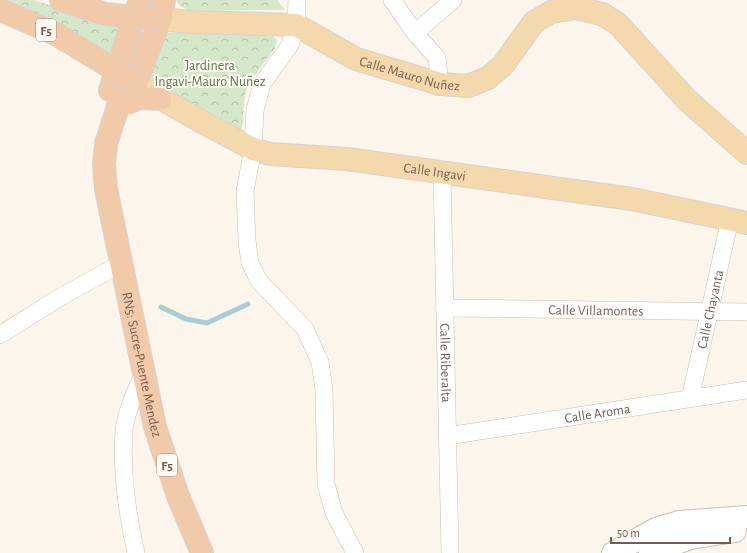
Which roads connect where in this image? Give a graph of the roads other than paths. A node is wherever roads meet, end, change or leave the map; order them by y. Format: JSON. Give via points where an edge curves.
{"nodes":[{"id":1,"x":61,"y":0,"type":"edge"},
{"id":2,"x":297,"y":0,"type":"edge"},
{"id":3,"x":392,"y":0,"type":"edge"},
{"id":4,"x":453,"y":0,"type":"edge"},
{"id":5,"x":151,"y":5,"type":"edge"},
{"id":6,"x":0,"y":10,"type":"edge"},
{"id":7,"x":296,"y":25,"type":"junction"},
{"id":8,"x":415,"y":33,"type":"junction"},
{"id":9,"x":440,"y":84,"type":"junction"},
{"id":10,"x":123,"y":87,"type":"junction"},
{"id":11,"x":253,"y":149,"type":"junction"},
{"id":12,"x":747,"y":153,"type":"edge"},
{"id":13,"x":442,"y":173,"type":"junction"},
{"id":14,"x":738,"y":221,"type":"edge"},
{"id":15,"x":121,"y":262,"type":"junction"},
{"id":16,"x":445,"y":308,"type":"junction"},
{"id":17,"x":709,"y":312,"type":"junction"},
{"id":18,"x":747,"y":312,"type":"edge"},
{"id":19,"x":0,"y":335,"type":"edge"},
{"id":20,"x":144,"y":372,"type":"junction"},
{"id":21,"x":747,"y":390,"type":"edge"},
{"id":22,"x":690,"y":399,"type":"junction"},
{"id":23,"x":447,"y":436,"type":"junction"},
{"id":24,"x":747,"y":517,"type":"edge"},
{"id":25,"x":747,"y":530,"type":"edge"},
{"id":26,"x":136,"y":553,"type":"edge"},
{"id":27,"x":202,"y":553,"type":"edge"},
{"id":28,"x":355,"y":553,"type":"edge"},
{"id":29,"x":450,"y":553,"type":"edge"},
{"id":30,"x":613,"y":553,"type":"edge"},
{"id":31,"x":650,"y":553,"type":"edge"}],
"edges":[{"from":1,"to":5,"type":"highway","number":"F5","via":[[106,14]]},
{"from":2,"to":7,"type":"street"},
{"from":3,"to":8,"type":"street"},
{"from":4,"to":8,"type":"street"},
{"from":5,"to":7,"type":"main road","name":"Calle Mauro Nuñez","via":[[192,22]]},
{"from":5,"to":10,"type":"highway","number":"F5"},
{"from":6,"to":10,"type":"highway","number":"F5","via":[[54,33],[90,54]]},
{"from":7,"to":9,"type":"main road","name":"Calle Mauro Nuñez","via":[[356,59]]},
{"from":7,"to":11,"type":"street","via":[[290,45],[262,84],[255,110]]},
{"from":8,"to":9,"type":"street","via":[[437,58]]},
{"from":9,"to":12,"type":"main road","name":"Calle Mauro Nuñez","via":[[468,86],[488,78],[503,65],[534,22],[551,12],[576,8],[595,12],[618,24],[687,100]]},
{"from":10,"to":11,"type":"main road","name":"Calle Ingavi","via":[[160,99]]},
{"from":10,"to":15,"type":"highway","number":"F5","via":[[97,135],[94,173],[103,212]]},
{"from":11,"to":13,"type":"main road","name":"Calle Ingavi","via":[[270,154],[346,158]]},
{"from":11,"to":28,"type":"street","via":[[245,191],[250,263],[264,286],[305,328],[320,362],[324,390],[326,484],[334,513]]},
{"from":13,"to":14,"type":"main road","name":"Calle Ingavi","via":[[632,199]]},
{"from":13,"to":16,"type":"street","name":"Calle Riberalta"},
{"from":14,"to":17,"type":"street","name":"Calle Chayanta"},
{"from":15,"to":19,"type":"street"},
{"from":15,"to":20,"type":"highway","name":"RN5: Sucre-Puente Mendez","number":"F5"},
{"from":16,"to":17,"type":"street","name":"Calle Villamontes"},
{"from":16,"to":23,"type":"street","name":"Calle Riberalta"},
{"from":17,"to":18,"type":"street","name":"Calle Villamontes"},
{"from":17,"to":22,"type":"street","name":"Calle Chayanta"},
{"from":20,"to":26,"type":"street","via":[[133,397],[124,430],[124,479]]},
{"from":20,"to":27,"type":"highway","name":"RN5: Sucre-Puente Mendez","number":"F5","via":[[155,427],[178,496]]},
{"from":21,"to":22,"type":"street","name":"Calle Aroma"},
{"from":22,"to":23,"type":"street","name":"Calle Aroma"},
{"from":23,"to":29,"type":"street","name":"Calle Riberalta"},
{"from":24,"to":30,"type":"main road","via":[[679,522],[656,530]]},
{"from":25,"to":31,"type":"main road","via":[[690,538]]}]}
